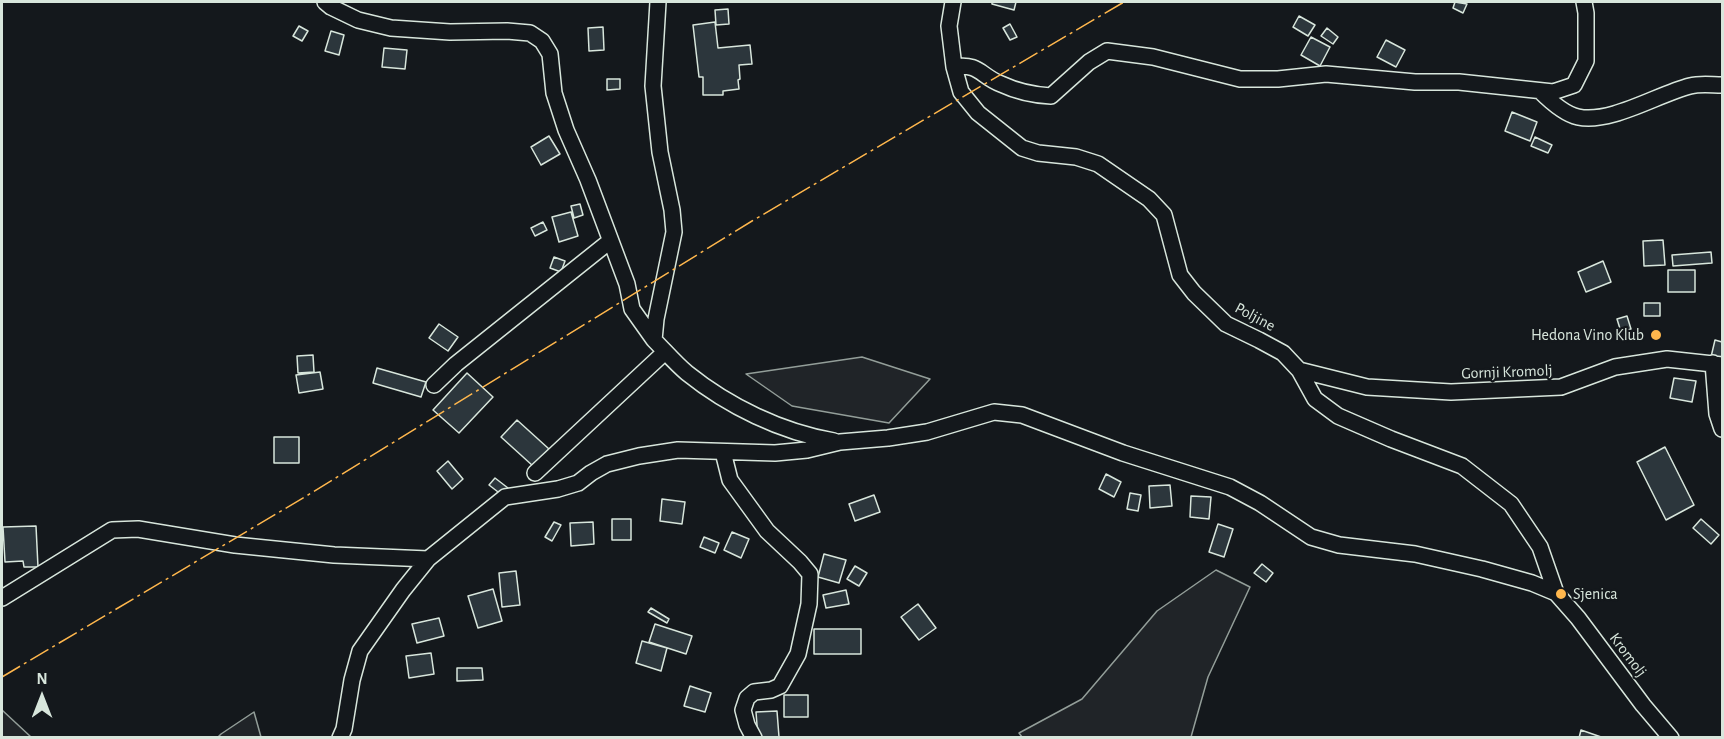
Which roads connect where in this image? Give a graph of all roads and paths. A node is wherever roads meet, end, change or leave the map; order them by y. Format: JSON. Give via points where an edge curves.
{"nodes":[{"id":1,"x":325,"y":2,"type":"edge"},
{"id":2,"x":658,"y":2,"type":"edge"},
{"id":3,"x":953,"y":2,"type":"edge"},
{"id":4,"x":1584,"y":2,"type":"edge"},
{"id":5,"x":954,"y":67,"type":"junction"},
{"id":6,"x":1722,"y":85,"type":"edge"},
{"id":7,"x":1540,"y":91,"type":"junction"},
{"id":8,"x":610,"y":241,"type":"junction"},
{"id":9,"x":654,"y":340,"type":"junction"},
{"id":10,"x":665,"y":352,"type":"junction"},
{"id":11,"x":1718,"y":364,"type":"edge"},
{"id":12,"x":1299,"y":370,"type":"junction"},
{"id":13,"x":434,"y":385,"type":"dead end"},
{"id":14,"x":1722,"y":429,"type":"edge"},
{"id":15,"x":840,"y":442,"type":"junction"},
{"id":16,"x":723,"y":452,"type":"junction"},
{"id":17,"x":535,"y":473,"type":"dead end"},
{"id":18,"x":428,"y":559,"type":"junction"},
{"id":19,"x":1556,"y":593,"type":"junction"},
{"id":20,"x":2,"y":598,"type":"edge"},
{"id":21,"x":340,"y":738,"type":"edge"},
{"id":22,"x":754,"y":738,"type":"edge"},
{"id":23,"x":1671,"y":738,"type":"edge"}],
"edges":[{"from":1,"to":8,"type":"street","via":[[358,20],[391,28],[507,31],[530,33],[542,41],[550,54],[554,93],[566,130]]},
{"from":2,"to":9,"type":"street","via":[[653,86],[674,232]]},
{"from":3,"to":5,"type":"street","name":"Poljine","via":[[949,26]]},
{"from":4,"to":7,"type":"street","via":[[1586,61],[1574,85],[1553,92]]},
{"from":5,"to":7,"type":"street","via":[[978,69],[998,83],[1029,95],[1051,96],[1107,51],[1153,57],[1240,79],[1326,74]]},
{"from":5,"to":12,"type":"street","name":"Poljine","via":[[961,92],[978,113],[1022,148],[1098,164],[1149,199],[1164,215],[1180,275],[1194,293],[1226,324],[1283,353]]},
{"from":6,"to":7,"type":"street","via":[[1690,86],[1596,118],[1577,117],[1552,104]]},
{"from":8,"to":9,"type":"street","via":[[632,309]]},
{"from":8,"to":13,"type":"street"},
{"from":9,"to":10,"type":"street"},
{"from":10,"to":15,"type":"street","via":[[729,402],[809,437]]},
{"from":10,"to":17,"type":"street"},
{"from":11,"to":12,"type":"street","name":"Gornji Kromolj","via":[[1667,359],[1615,367],[1562,387],[1451,392],[1367,387]]},
{"from":11,"to":14,"type":"street","name":"Gornji Kromolj","via":[[1717,414]]},
{"from":12,"to":19,"type":"street","name":"Poljine","via":[[1315,399],[1338,416],[1462,466],[1511,504],[1540,547]]},
{"from":15,"to":16,"type":"street","via":[[775,453]]},
{"from":15,"to":19,"type":"street","via":[[927,432],[994,412],[1022,416],[1230,487],[1311,537],[1482,569]]},
{"from":16,"to":18,"type":"street","via":[[678,450],[639,456],[607,464],[578,483],[505,497]]},
{"from":16,"to":22,"type":"street","via":[[730,480],[767,531],[810,574],[809,604],[798,654],[780,686],[753,692],[747,698],[743,710]]},
{"from":18,"to":20,"type":"street","via":[[334,555],[235,545],[138,529],[112,530]]},
{"from":18,"to":21,"type":"street","via":[[360,651]]},
{"from":19,"to":23,"type":"street","name":"Kromolj"}]}
